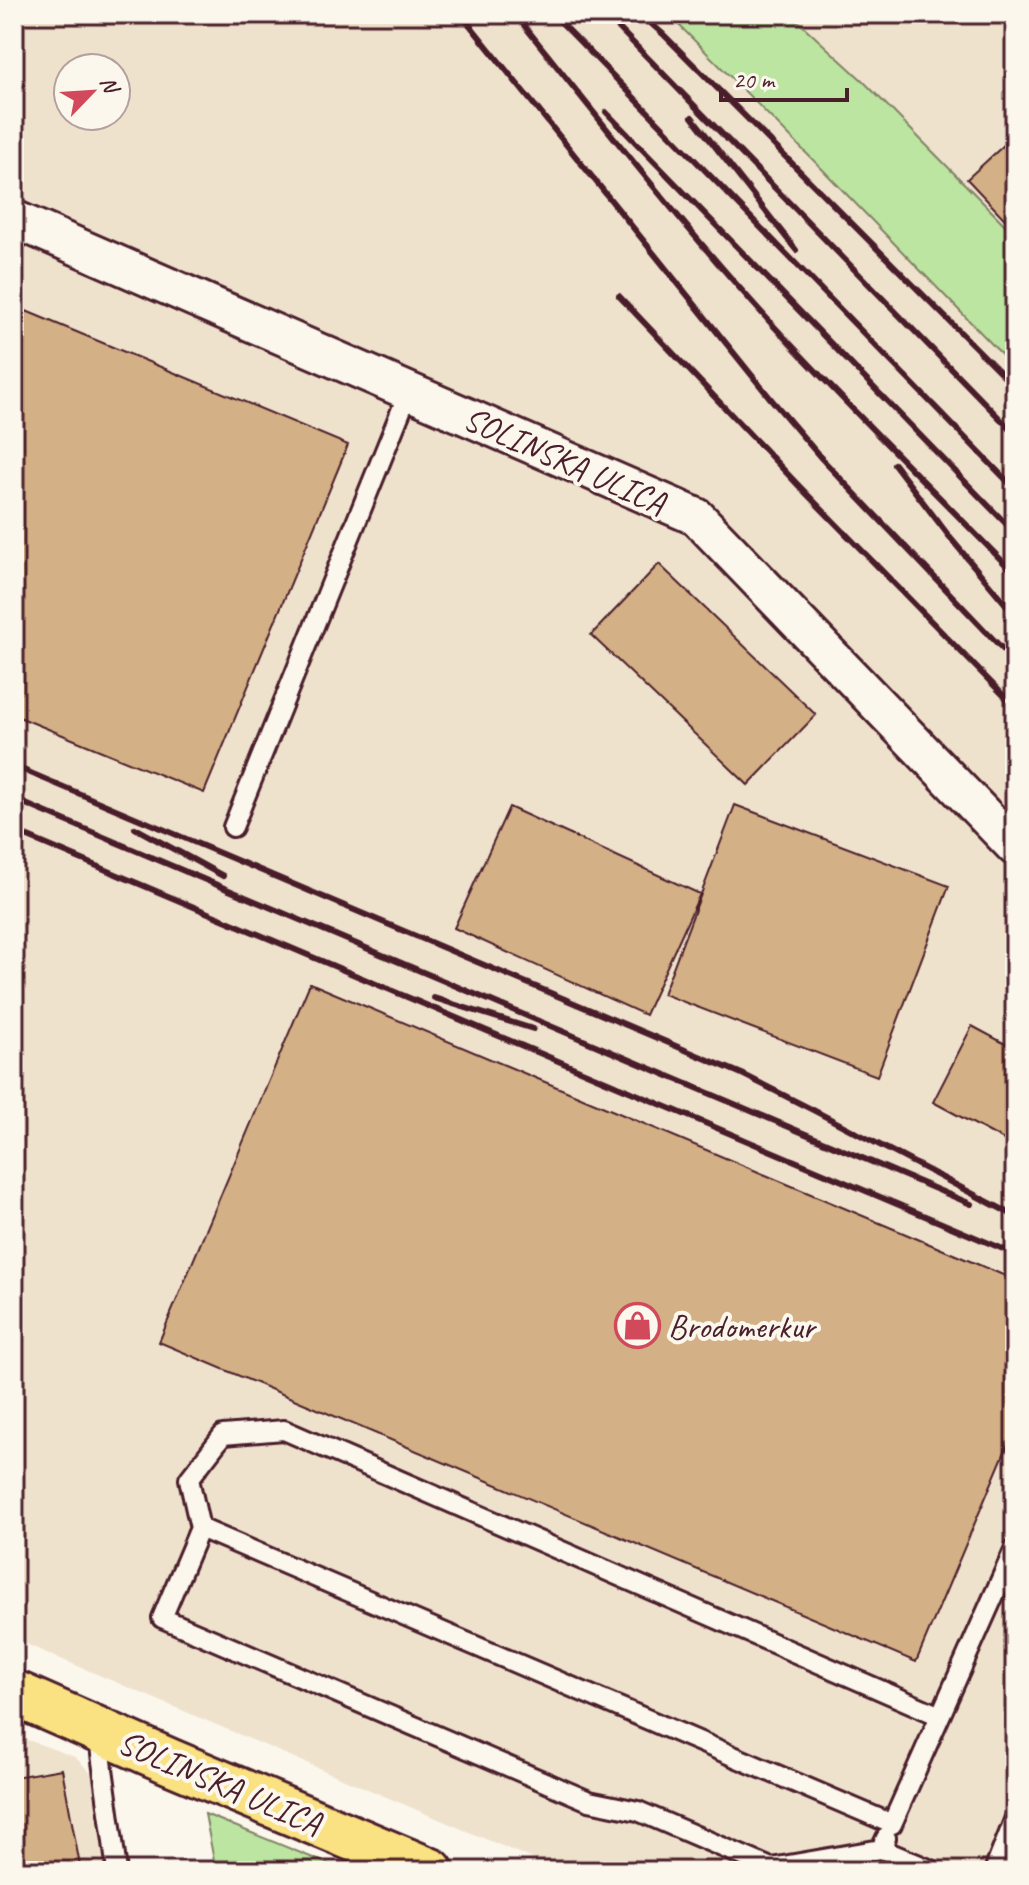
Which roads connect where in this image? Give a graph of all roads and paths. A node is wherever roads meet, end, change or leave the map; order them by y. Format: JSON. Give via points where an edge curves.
{"nodes":[{"id":1,"x":14,"y":219,"type":"edge"},
{"id":2,"x":409,"y":391,"type":"junction"},
{"id":3,"x":233,"y":827,"type":"dead end"},
{"id":4,"x":1015,"y":847,"type":"edge"},
{"id":5,"x":200,"y":1528,"type":"junction"},
{"id":6,"x":1015,"y":1548,"type":"edge"},
{"id":7,"x":14,"y":1693,"type":"edge"},
{"id":8,"x":940,"y":1716,"type":"junction"},
{"id":9,"x":98,"y":1729,"type":"junction"},
{"id":10,"x":1015,"y":1818,"type":"edge"},
{"id":11,"x":892,"y":1824,"type":"junction"},
{"id":12,"x":881,"y":1849,"type":"junction"},
{"id":13,"x":117,"y":1871,"type":"edge"},
{"id":14,"x":431,"y":1871,"type":"edge"},
{"id":15,"x":934,"y":1871,"type":"edge"},
{"id":16,"x":994,"y":1871,"type":"edge"}],
"edges":[{"from":1,"to":2,"type":"street","name":"SOLINSKA ULICA"},
{"from":2,"to":3,"type":"lane"},
{"from":2,"to":4,"type":"street","name":"SOLINSKA ULICA","via":[[697,517]]},
{"from":5,"to":8,"type":"lane","via":[[189,1479],[223,1435],[284,1430]]},
{"from":5,"to":11,"type":"lane"},
{"from":5,"to":12,"type":"lane","via":[[162,1618],[589,1801],[638,1811],[771,1868]]},
{"from":6,"to":8,"type":"lane"},
{"from":7,"to":9,"type":"main road","name":"SOLINSKA ULICA"},
{"from":8,"to":11,"type":"lane"},
{"from":9,"to":13,"type":"lane","name":"SOLINSKA ULICA"},
{"from":9,"to":14,"type":"main road","name":"SOLINSKA ULICA"},
{"from":10,"to":16,"type":"lane"},
{"from":11,"to":12,"type":"lane"},
{"from":12,"to":15,"type":"lane"}]}
